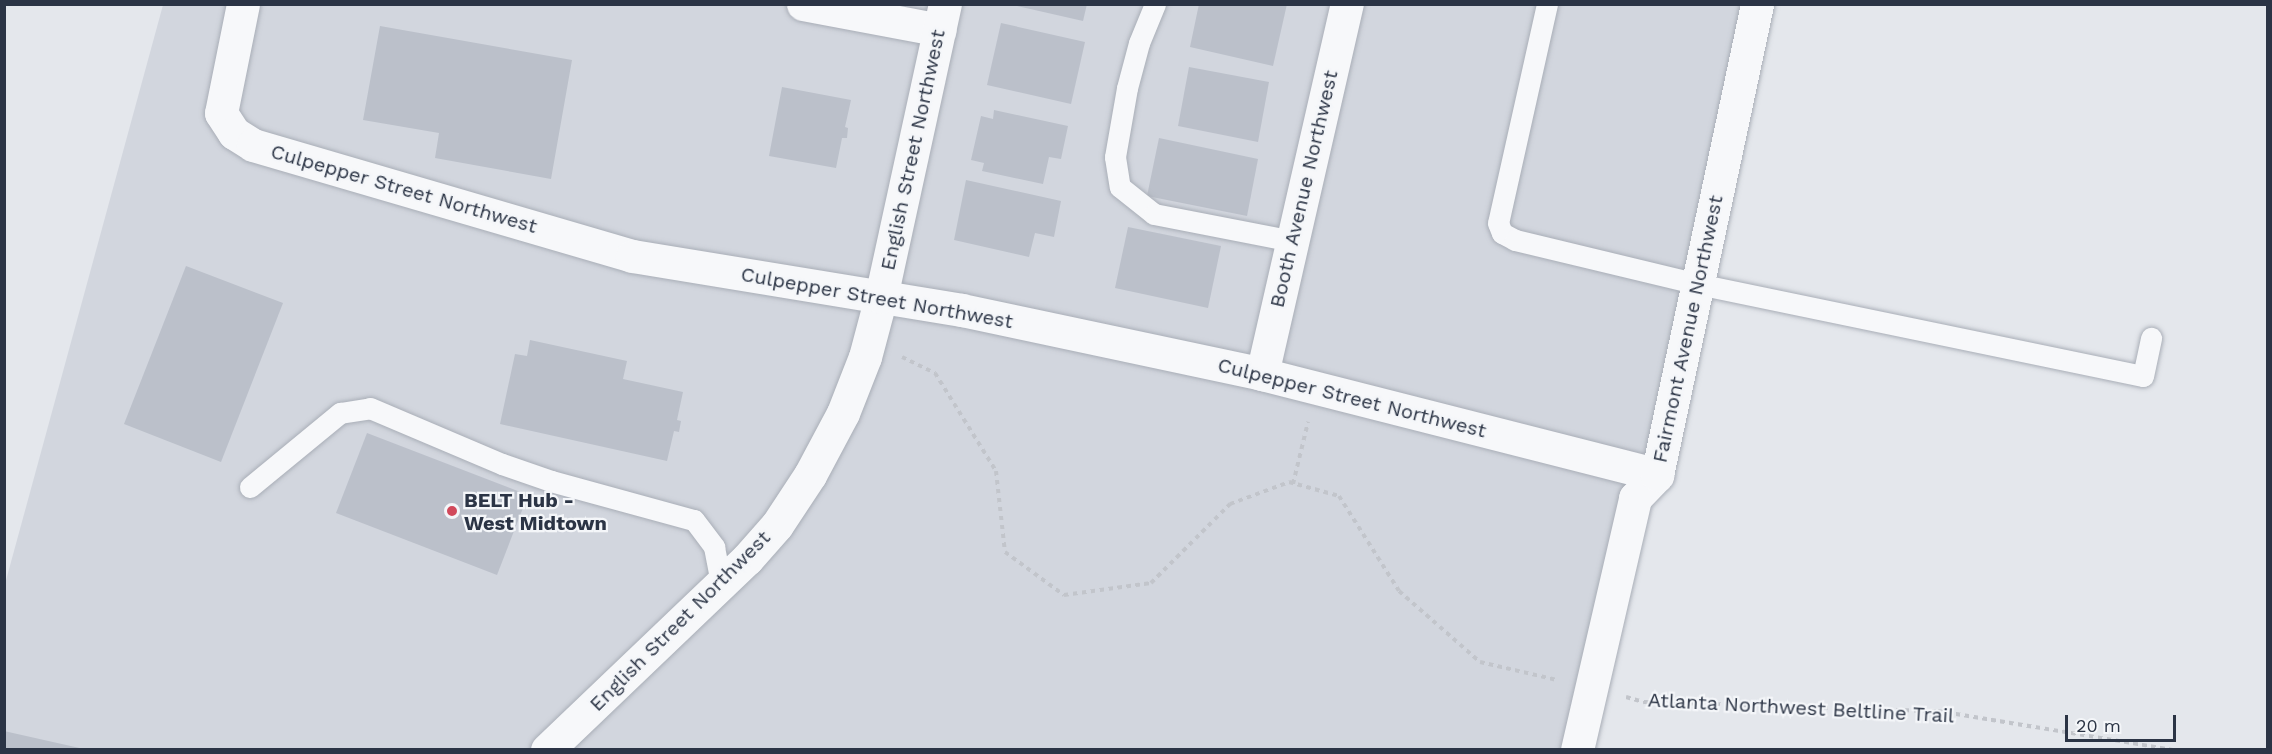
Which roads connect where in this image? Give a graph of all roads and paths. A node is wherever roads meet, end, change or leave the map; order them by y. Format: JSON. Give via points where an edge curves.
{"nodes":[{"id":1,"x":243,"y":4,"type":"edge"},
{"id":2,"x":803,"y":4,"type":"edge"},
{"id":3,"x":1155,"y":4,"type":"edge"},
{"id":4,"x":1347,"y":4,"type":"edge"},
{"id":5,"x":1547,"y":4,"type":"edge"},
{"id":6,"x":1757,"y":4,"type":"edge"},
{"id":7,"x":942,"y":17,"type":"edge"},
{"id":8,"x":1293,"y":241,"type":"junction"},
{"id":9,"x":1698,"y":284,"type":"junction"},
{"id":10,"x":881,"y":297,"type":"junction"},
{"id":11,"x":2151,"y":338,"type":"dead end"},
{"id":12,"x":869,"y":341,"type":"junction"},
{"id":13,"x":1262,"y":374,"type":"junction"},
{"id":14,"x":1309,"y":418,"type":"dead end"},
{"id":15,"x":1658,"y":475,"type":"junction"},
{"id":16,"x":1293,"y":484,"type":"junction"},
{"id":17,"x":250,"y":488,"type":"dead end"},
{"id":18,"x":720,"y":583,"type":"junction"},
{"id":19,"x":1591,"y":688,"type":"junction"},
{"id":20,"x":547,"y":750,"type":"edge"},
{"id":21,"x":1577,"y":750,"type":"edge"},
{"id":22,"x":2173,"y":750,"type":"edge"}],
"edges":[{"from":1,"to":10,"type":"street","name":"Culpepper Street Northwest","via":[[221,113],[234,133],[253,145],[632,256]]},
{"from":2,"to":7,"type":"street"},
{"from":3,"to":8,"type":"lane","via":[[1127,88],[1115,157],[1120,187],[1154,214]]},
{"from":4,"to":8,"type":"street","name":"Booth Avenue Northwest"},
{"from":5,"to":9,"type":"lane","via":[[1498,223],[1502,233],[1515,240]]},
{"from":6,"to":9,"type":"street","name":"Fairmont Avenue Northwest"},
{"from":7,"to":10,"type":"street","name":"English Street Northwest"},
{"from":8,"to":13,"type":"street","name":"Booth Avenue Northwest"},
{"from":9,"to":11,"type":"lane","via":[[2143,376]]},
{"from":9,"to":15,"type":"street","name":"Fairmont Avenue Northwest"},
{"from":10,"to":12,"type":"street","name":"English Street Northwest"},
{"from":10,"to":13,"type":"street","name":"Culpepper Street Northwest","via":[[962,310]]},
{"from":12,"to":16,"type":"path","name":"Atlanta Northwest Beltline Trail","via":[[935,374],[996,471],[1005,552],[1064,595],[1151,583],[1230,504],[1289,482]]},
{"from":12,"to":18,"type":"street","name":"English Street Northwest","via":[[843,413],[810,475],[777,525]]},
{"from":13,"to":15,"type":"street","name":"Culpepper Street Northwest"},
{"from":14,"to":16,"type":"path"},
{"from":15,"to":19,"type":"street","name":"Fairmont Avenue Northwest","via":[[1635,498]]},
{"from":16,"to":19,"type":"path","name":"Atlanta Northwest Beltline Trail","via":[[1339,496],[1399,591],[1480,662]]},
{"from":17,"to":18,"type":"lane","via":[[340,413],[370,408],[512,467],[694,520],[714,548]]},
{"from":18,"to":20,"type":"street","name":"English Street Northwest"},
{"from":19,"to":21,"type":"street","name":"Fairmont Avenue Northwest"},
{"from":19,"to":22,"type":"path","name":"Atlanta Northwest Beltline Trail","via":[[1644,702],[1938,711]]}]}
